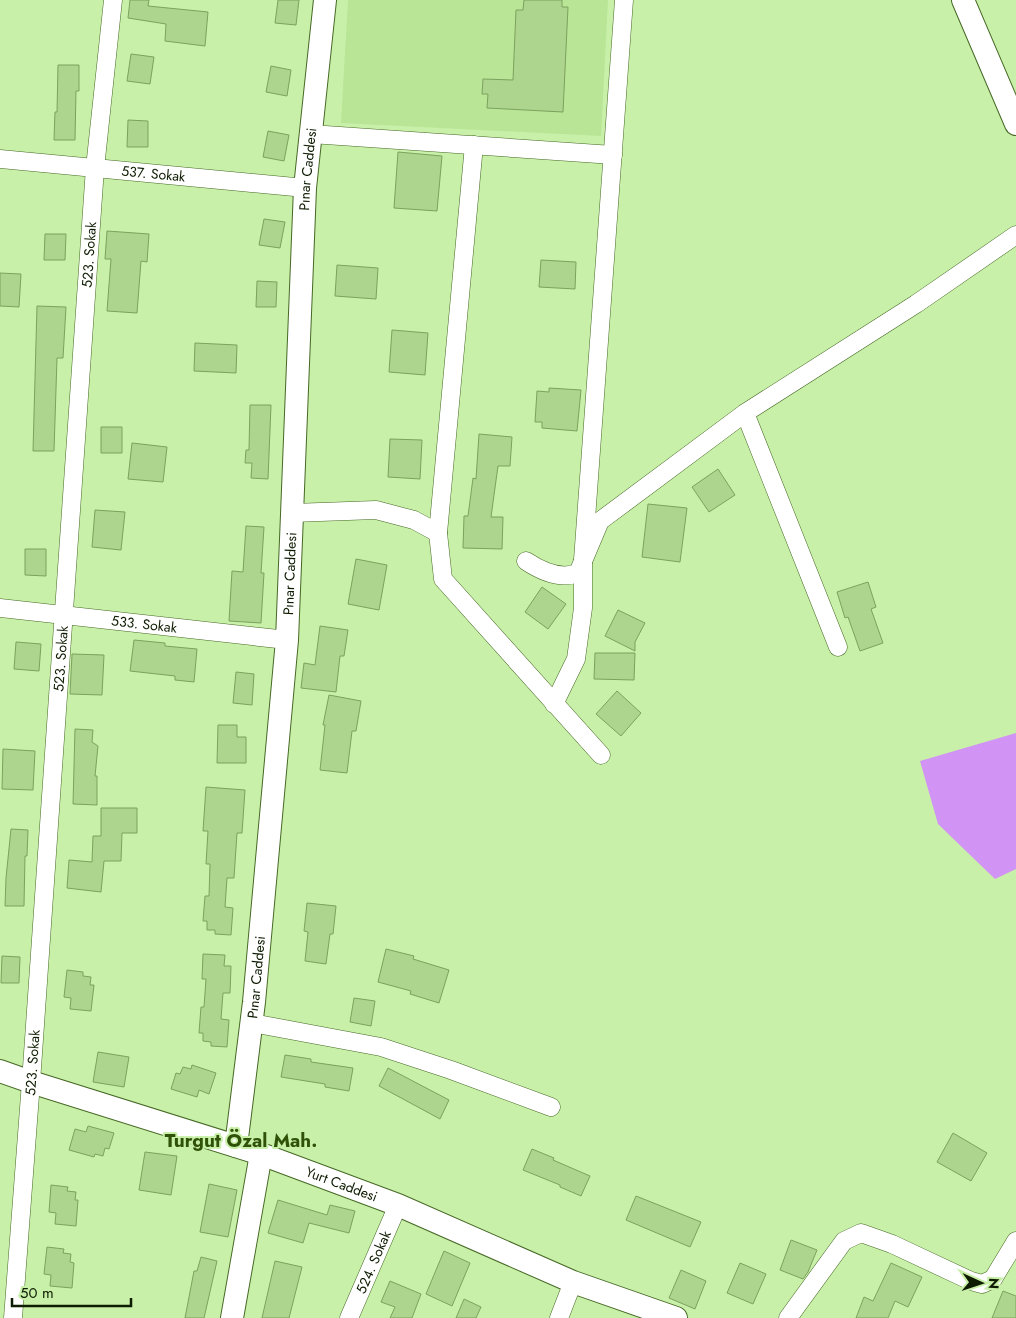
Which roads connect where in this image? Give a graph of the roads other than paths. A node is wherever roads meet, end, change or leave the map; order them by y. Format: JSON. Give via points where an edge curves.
{"nodes":[{"id":1,"x":113,"y":0,"type":"edge"},
{"id":2,"x":325,"y":0,"type":"edge"},
{"id":3,"x":624,"y":0,"type":"edge"},
{"id":4,"x":962,"y":0,"type":"edge"},
{"id":5,"x":1016,"y":124,"type":"edge"},
{"id":6,"x":311,"y":134,"type":"junction"},
{"id":7,"x":474,"y":145,"type":"junction"},
{"id":8,"x":613,"y":155,"type":"junction"},
{"id":9,"x":0,"y":159,"type":"edge"},
{"id":10,"x":95,"y":168,"type":"junction"},
{"id":11,"x":305,"y":188,"type":"junction"},
{"id":12,"x":1016,"y":235,"type":"edge"},
{"id":13,"x":745,"y":413,"type":"junction"},
{"id":14,"x":292,"y":513,"type":"junction"},
{"id":15,"x":438,"y":533,"type":"junction"},
{"id":16,"x":583,"y":560,"type":"junction"},
{"id":17,"x":526,"y":561,"type":"dead end"},
{"id":18,"x":0,"y":608,"type":"edge"},
{"id":19,"x":64,"y":615,"type":"junction"},
{"id":20,"x":287,"y":640,"type":"junction"},
{"id":21,"x":838,"y":647,"type":"dead end"},
{"id":22,"x":554,"y":704,"type":"junction"},
{"id":23,"x":601,"y":755,"type":"dead end"},
{"id":24,"x":252,"y":1023,"type":"junction"},
{"id":25,"x":0,"y":1071,"type":"edge"},
{"id":26,"x":31,"y":1082,"type":"junction"},
{"id":27,"x":551,"y":1107,"type":"dead end"},
{"id":28,"x":236,"y":1146,"type":"junction"},
{"id":29,"x":261,"y":1154,"type":"junction"},
{"id":30,"x":398,"y":1205,"type":"junction"},
{"id":31,"x":1016,"y":1241,"type":"edge"},
{"id":32,"x":574,"y":1282,"type":"junction"},
{"id":33,"x":13,"y":1318,"type":"edge"},
{"id":34,"x":232,"y":1318,"type":"edge"},
{"id":35,"x":349,"y":1318,"type":"edge"},
{"id":36,"x":559,"y":1318,"type":"edge"},
{"id":37,"x":676,"y":1318,"type":"edge"},
{"id":38,"x":788,"y":1318,"type":"edge"}],
"edges":[{"from":1,"to":10,"type":"street","name":"523. Sokak"},
{"from":2,"to":6,"type":"street","name":"Pınar Caddesi"},
{"from":3,"to":8,"type":"street"},
{"from":4,"to":5,"type":"street"},
{"from":6,"to":7,"type":"street"},
{"from":6,"to":11,"type":"street","name":"Pınar Caddesi"},
{"from":7,"to":8,"type":"street"},
{"from":7,"to":15,"type":"street"},
{"from":8,"to":16,"type":"street"},
{"from":9,"to":10,"type":"street","name":"537. Sokak"},
{"from":10,"to":11,"type":"street","name":"537. Sokak"},
{"from":10,"to":19,"type":"street","name":"523. Sokak"},
{"from":11,"to":14,"type":"street","name":"Pınar Caddesi"},
{"from":12,"to":13,"type":"street","via":[[916,304]]},
{"from":13,"to":16,"type":"street","via":[[600,521]]},
{"from":13,"to":21,"type":"street"},
{"from":14,"to":15,"type":"street","via":[[376,510],[414,520]]},
{"from":14,"to":20,"type":"street","name":"Pınar Caddesi"},
{"from":15,"to":22,"type":"street","via":[[443,579]]},
{"from":16,"to":17,"type":"street","via":[[578,573],[568,577],[539,570]]},
{"from":16,"to":22,"type":"street","via":[[583,608],[576,659]]},
{"from":18,"to":19,"type":"street","name":"533. Sokak"},
{"from":19,"to":20,"type":"street","name":"533. Sokak"},
{"from":19,"to":26,"type":"street","name":"523. Sokak"},
{"from":20,"to":24,"type":"street","name":"Pınar Caddesi"},
{"from":22,"to":23,"type":"street"},
{"from":24,"to":27,"type":"street","via":[[381,1048]]},
{"from":24,"to":28,"type":"street","name":"Pınar Caddesi"},
{"from":25,"to":26,"type":"street","name":"Yurt Caddesi"},
{"from":26,"to":28,"type":"street","name":"Yurt Caddesi"},
{"from":26,"to":33,"type":"street","name":"523. Sokak"},
{"from":28,"to":29,"type":"street","name":"Yurt Caddesi"},
{"from":29,"to":30,"type":"street","name":"Yurt Caddesi"},
{"from":29,"to":34,"type":"street"},
{"from":30,"to":32,"type":"street","name":"Yurt Caddesi"},
{"from":30,"to":35,"type":"street","name":"524. Sokak"},
{"from":31,"to":38,"type":"street","via":[[993,1279],[982,1284],[861,1233],[844,1241]]},
{"from":32,"to":36,"type":"street"},
{"from":32,"to":37,"type":"street","name":"Yurt Caddesi"}]}
